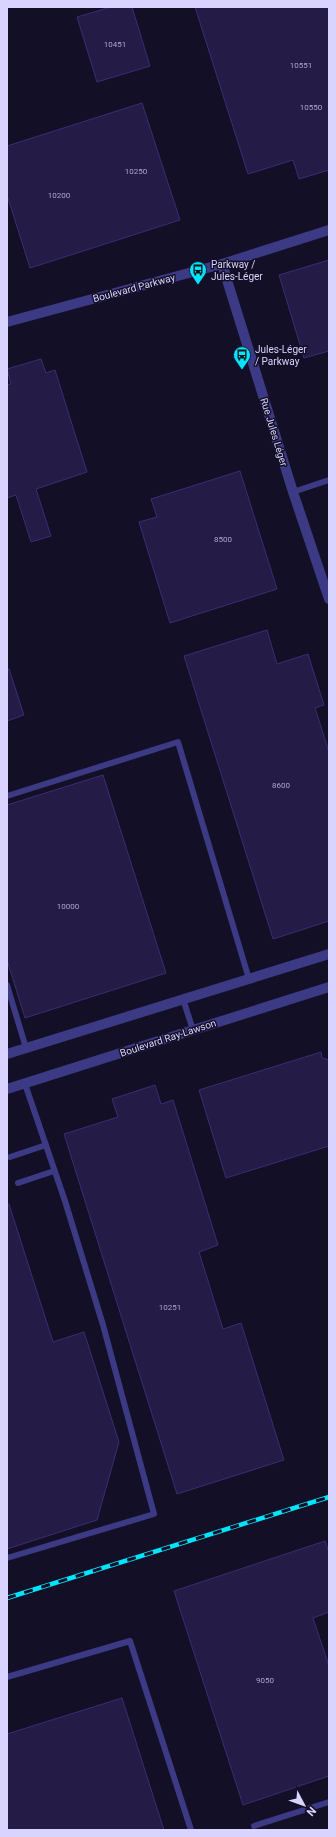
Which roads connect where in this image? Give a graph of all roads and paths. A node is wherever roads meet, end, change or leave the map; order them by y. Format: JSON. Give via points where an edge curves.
{"nodes":[{"id":1,"x":329,"y":230,"type":"edge"},
{"id":2,"x":222,"y":264,"type":"junction"},
{"id":3,"x":7,"y":322,"type":"edge"},
{"id":4,"x":329,"y":480,"type":"edge"},
{"id":5,"x":292,"y":492,"type":"junction"},
{"id":6,"x":329,"y":599,"type":"edge"},
{"id":7,"x":7,"y":796,"type":"edge"},
{"id":8,"x":329,"y":954,"type":"edge"},
{"id":9,"x":249,"y":979,"type":"junction"},
{"id":10,"x":7,"y":985,"type":"edge"},
{"id":11,"x":329,"y":986,"type":"edge"},
{"id":12,"x":183,"y":999,"type":"junction"},
{"id":13,"x":193,"y":1030,"type":"junction"},
{"id":14,"x":26,"y":1048,"type":"junction"},
{"id":15,"x":7,"y":1054,"type":"edge"},
{"id":16,"x":25,"y":1084,"type":"junction"},
{"id":17,"x":7,"y":1089,"type":"edge"},
{"id":18,"x":46,"y":1145,"type":"junction"},
{"id":19,"x":10,"y":1157,"type":"dead end"},
{"id":20,"x":54,"y":1171,"type":"junction"},
{"id":21,"x":18,"y":1183,"type":"dead end"},
{"id":22,"x":7,"y":1558,"type":"edge"},
{"id":23,"x":7,"y":1677,"type":"edge"},
{"id":24,"x":329,"y":1802,"type":"edge"},
{"id":25,"x":254,"y":1826,"type":"dead end"},
{"id":26,"x":190,"y":1830,"type":"edge"}],
"edges":[{"from":1,"to":2,"type":"street","name":"Boulevard Parkway"},
{"from":2,"to":3,"type":"street","name":"Boulevard Parkway"},
{"from":2,"to":5,"type":"street","name":"Rue Jules Léger"},
{"from":4,"to":5,"type":"lane"},
{"from":5,"to":6,"type":"street","name":"Rue Jules Léger"},
{"from":7,"to":9,"type":"lane","via":[[178,742]]},
{"from":8,"to":9,"type":"street"},
{"from":9,"to":12,"type":"street"},
{"from":10,"to":14,"type":"lane"},
{"from":11,"to":13,"type":"street","name":"Boulevard Ray-Lawson"},
{"from":12,"to":13,"type":"lane"},
{"from":12,"to":14,"type":"street"},
{"from":13,"to":16,"type":"street","name":"Boulevard Ray-Lawson"},
{"from":14,"to":15,"type":"street"},
{"from":16,"to":17,"type":"street","name":"Boulevard Ray-Lawson"},
{"from":16,"to":18,"type":"lane"},
{"from":18,"to":19,"type":"lane"},
{"from":18,"to":20,"type":"lane"},
{"from":20,"to":21,"type":"lane"},
{"from":20,"to":22,"type":"lane","via":[[103,1325],[154,1514]]},
{"from":23,"to":26,"type":"lane","via":[[130,1641]]},
{"from":24,"to":25,"type":"lane"}]}
